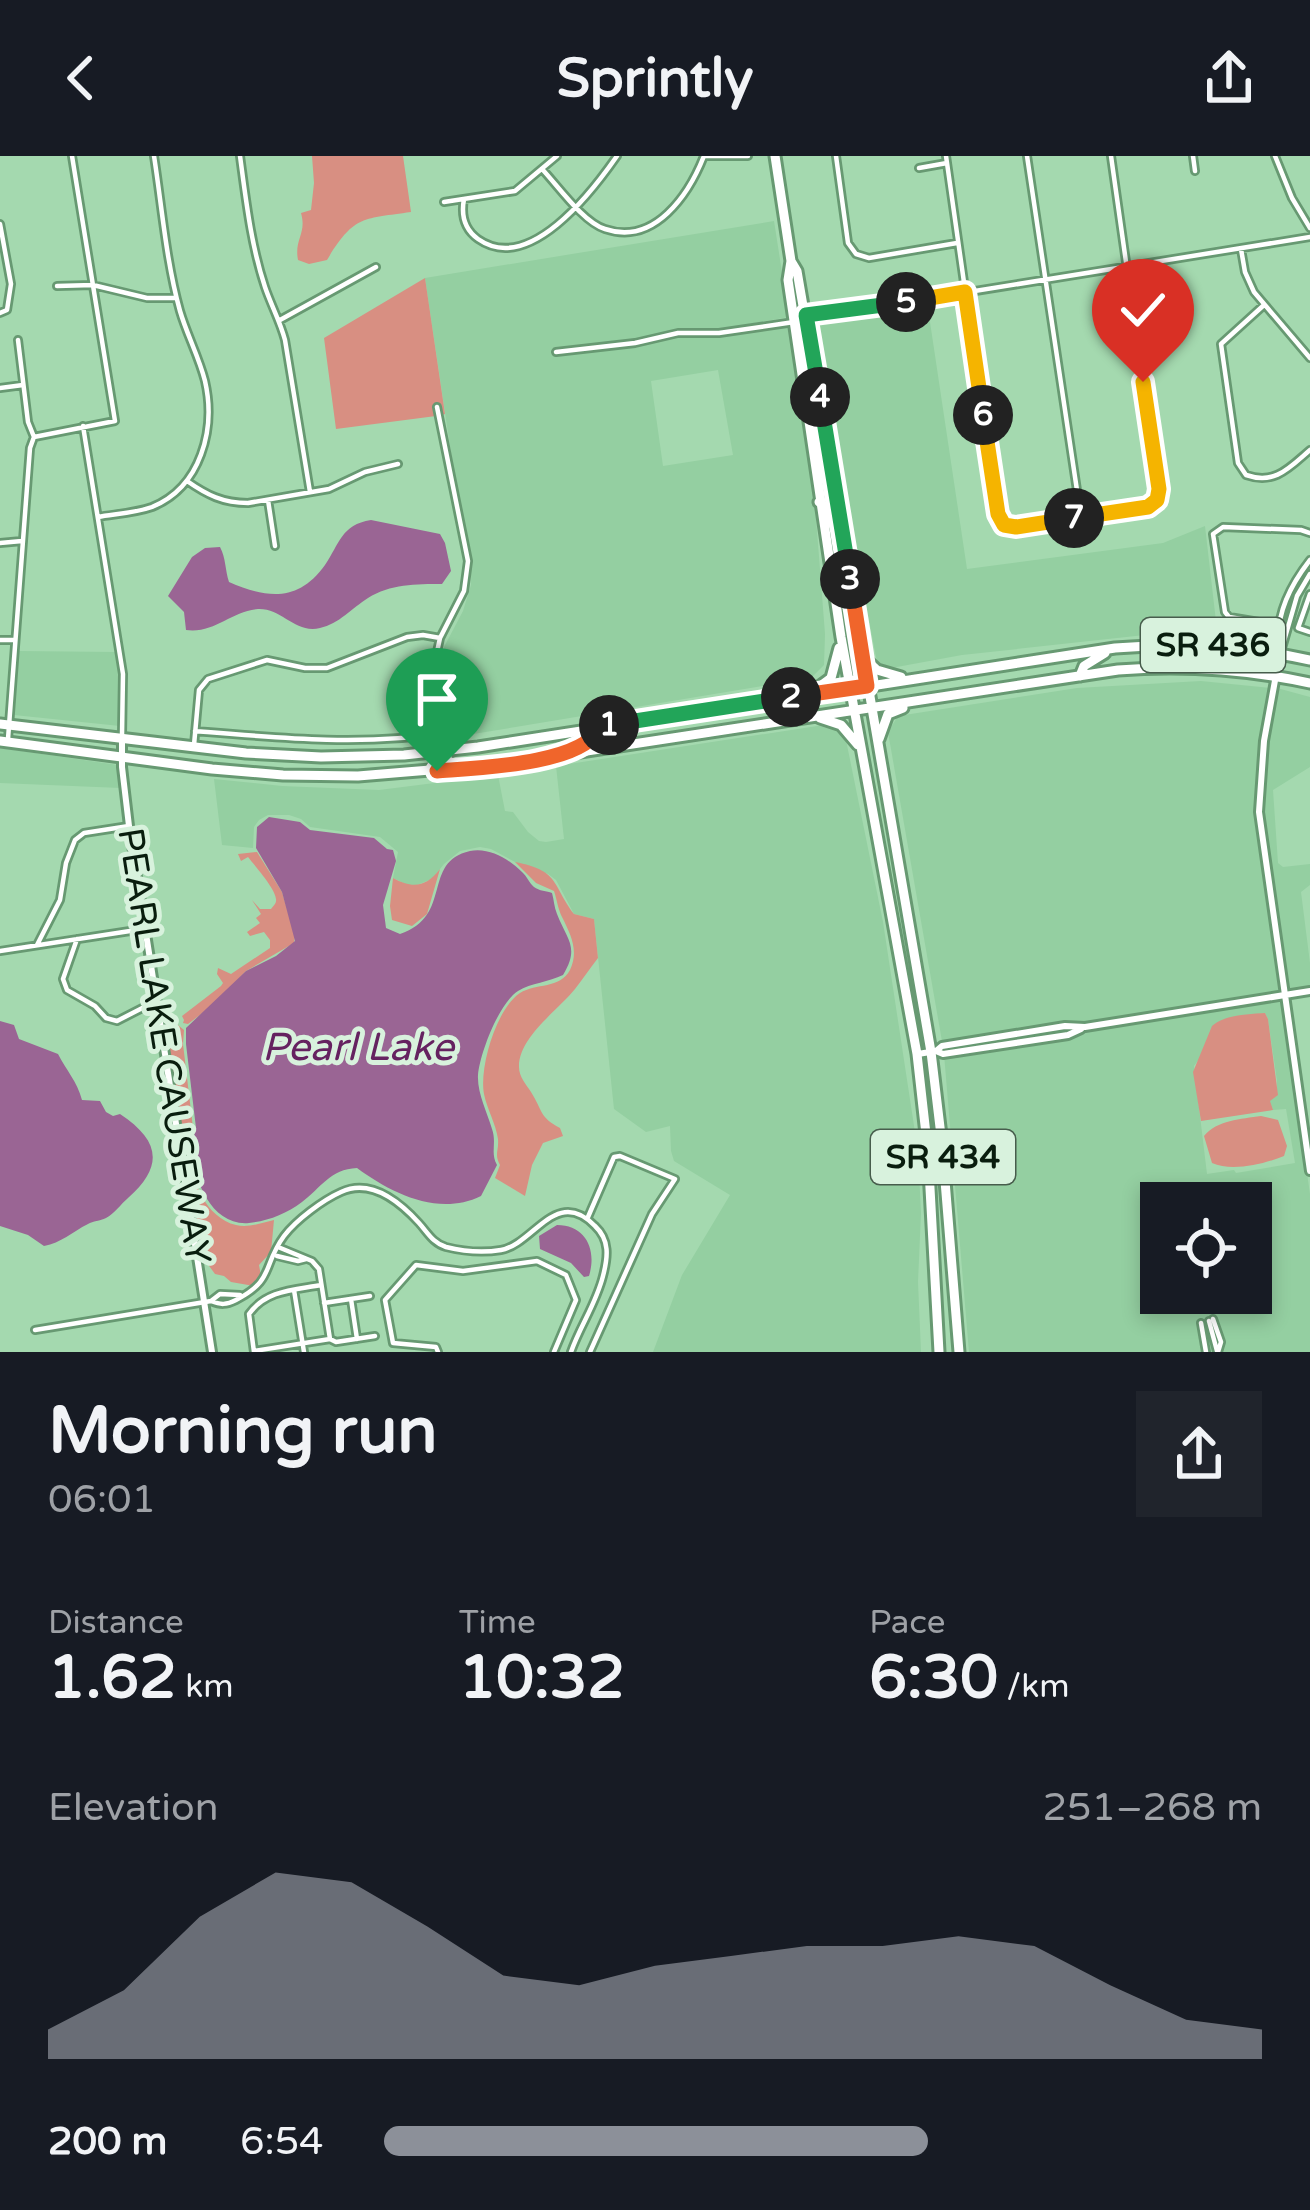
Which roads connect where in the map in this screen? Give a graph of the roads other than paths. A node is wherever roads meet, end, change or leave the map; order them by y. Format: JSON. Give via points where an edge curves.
{"nodes":[{"id":1,"x":73,"y":156,"type":"edge"},
{"id":2,"x":154,"y":156,"type":"edge"},
{"id":3,"x":240,"y":156,"type":"edge"},
{"id":4,"x":556,"y":156,"type":"edge"},
{"id":5,"x":617,"y":156,"type":"edge"},
{"id":6,"x":704,"y":156,"type":"edge"},
{"id":7,"x":748,"y":156,"type":"edge"},
{"id":8,"x":775,"y":156,"type":"edge"},
{"id":9,"x":836,"y":156,"type":"edge"},
{"id":10,"x":1027,"y":156,"type":"edge"},
{"id":11,"x":1111,"y":156,"type":"edge"},
{"id":12,"x":1193,"y":156,"type":"edge"},
{"id":13,"x":1275,"y":156,"type":"edge"},
{"id":14,"x":946,"y":160,"type":"edge"},
{"id":15,"x":919,"y":167,"type":"dead end"},
{"id":16,"x":542,"y":169,"type":"junction"},
{"id":17,"x":1195,"y":172,"type":"dead end"},
{"id":18,"x":464,"y":199,"type":"junction"},
{"id":19,"x":444,"y":202,"type":"dead end"},
{"id":20,"x":575,"y":206,"type":"junction"},
{"id":21,"x":0,"y":224,"type":"edge"},
{"id":22,"x":1310,"y":228,"type":"edge"},
{"id":23,"x":1310,"y":237,"type":"edge"},
{"id":24,"x":958,"y":243,"type":"junction"},
{"id":25,"x":1240,"y":249,"type":"junction"},
{"id":26,"x":790,"y":261,"type":"junction"},
{"id":27,"x":376,"y":267,"type":"dead end"},
{"id":28,"x":1127,"y":267,"type":"junction"},
{"id":29,"x":788,"y":280,"type":"junction"},
{"id":30,"x":1046,"y":280,"type":"junction"},
{"id":31,"x":93,"y":285,"type":"junction"},
{"id":32,"x":57,"y":286,"type":"dead end"},
{"id":33,"x":965,"y":292,"type":"junction"},
{"id":34,"x":177,"y":298,"type":"junction"},
{"id":35,"x":1264,"y":305,"type":"junction"},
{"id":36,"x":4,"y":312,"type":"edge"},
{"id":37,"x":806,"y":315,"type":"junction"},
{"id":38,"x":280,"y":320,"type":"junction"},
{"id":39,"x":794,"y":322,"type":"junction"},
{"id":40,"x":18,"y":340,"type":"dead end"},
{"id":41,"x":556,"y":352,"type":"dead end"},
{"id":42,"x":1310,"y":358,"type":"edge"},
{"id":43,"x":818,"y":382,"type":"junction"},
{"id":44,"x":23,"y":386,"type":"junction"},
{"id":45,"x":0,"y":388,"type":"edge"},
{"id":46,"x":806,"y":400,"type":"junction"},
{"id":47,"x":437,"y":407,"type":"dead end"},
{"id":48,"x":83,"y":427,"type":"junction"},
{"id":49,"x":34,"y":436,"type":"junction"},
{"id":50,"x":1310,"y":450,"type":"edge"},
{"id":51,"x":831,"y":462,"type":"junction"},
{"id":52,"x":398,"y":464,"type":"dead end"},
{"id":53,"x":188,"y":481,"type":"junction"},
{"id":54,"x":310,"y":492,"type":"junction"},
{"id":55,"x":268,"y":500,"type":"junction"},
{"id":56,"x":819,"y":502,"type":"junction"},
{"id":57,"x":98,"y":517,"type":"junction"},
{"id":58,"x":1081,"y":517,"type":"junction"},
{"id":59,"x":1310,"y":533,"type":"edge"},
{"id":60,"x":22,"y":542,"type":"junction"},
{"id":61,"x":0,"y":543,"type":"edge"},
{"id":62,"x":275,"y":546,"type":"dead end"},
{"id":63,"x":846,"y":557,"type":"junction"},
{"id":64,"x":1310,"y":560,"type":"edge"},
{"id":65,"x":1310,"y":574,"type":"edge"},
{"id":66,"x":1310,"y":594,"type":"edge"},
{"id":67,"x":1278,"y":625,"type":"junction"},
{"id":68,"x":1310,"y":632,"type":"edge"},
{"id":69,"x":841,"y":637,"type":"junction"},
{"id":70,"x":440,"y":638,"type":"junction"},
{"id":71,"x":0,"y":640,"type":"edge"},
{"id":72,"x":15,"y":640,"type":"junction"},
{"id":73,"x":1115,"y":648,"type":"junction"},
{"id":74,"x":1280,"y":653,"type":"junction"},
{"id":75,"x":862,"y":655,"type":"junction"},
{"id":76,"x":1310,"y":660,"type":"edge"},
{"id":77,"x":1080,"y":676,"type":"junction"},
{"id":78,"x":1276,"y":676,"type":"junction"},
{"id":79,"x":913,"y":678,"type":"junction"},
{"id":80,"x":1310,"y":683,"type":"edge"},
{"id":81,"x":867,"y":686,"type":"junction"},
{"id":82,"x":850,"y":688,"type":"junction"},
{"id":83,"x":808,"y":694,"type":"junction"},
{"id":84,"x":932,"y":699,"type":"junction"},
{"id":85,"x":871,"y":708,"type":"junction"},
{"id":86,"x":854,"y":710,"type":"junction"},
{"id":87,"x":814,"y":717,"type":"junction"},
{"id":88,"x":633,"y":721,"type":"junction"},
{"id":89,"x":5,"y":724,"type":"edge"},
{"id":90,"x":600,"y":727,"type":"junction"},
{"id":91,"x":195,"y":731,"type":"junction"},
{"id":92,"x":446,"y":733,"type":"junction"},
{"id":93,"x":122,"y":739,"type":"junction"},
{"id":94,"x":4,"y":741,"type":"edge"},
{"id":95,"x":194,"y":746,"type":"junction"},
{"id":96,"x":877,"y":746,"type":"junction"},
{"id":97,"x":860,"y":748,"type":"junction"},
{"id":98,"x":600,"y":749,"type":"junction"},
{"id":99,"x":449,"y":751,"type":"junction"},
{"id":100,"x":557,"y":756,"type":"junction"},
{"id":101,"x":121,"y":758,"type":"junction"},
{"id":102,"x":452,"y":770,"type":"junction"},
{"id":103,"x":129,"y":826,"type":"junction"},
{"id":104,"x":885,"y":882,"type":"junction"},
{"id":105,"x":906,"y":916,"type":"junction"},
{"id":106,"x":146,"y":929,"type":"junction"},
{"id":107,"x":77,"y":939,"type":"junction"},
{"id":108,"x":37,"y":945,"type":"junction"},
{"id":109,"x":0,"y":951,"type":"edge"},
{"id":110,"x":1310,"y":992,"type":"edge"},
{"id":111,"x":1284,"y":995,"type":"junction"},
{"id":112,"x":156,"y":1001,"type":"junction"},
{"id":113,"x":933,"y":1052,"type":"junction"},
{"id":114,"x":917,"y":1054,"type":"junction"},
{"id":115,"x":1310,"y":1171,"type":"edge"},
{"id":116,"x":932,"y":1205,"type":"junction"},
{"id":117,"x":588,"y":1215,"type":"junction"},
{"id":118,"x":934,"y":1234,"type":"junction"},
{"id":119,"x":949,"y":1236,"type":"junction"},
{"id":120,"x":278,"y":1247,"type":"junction"},
{"id":121,"x":274,"y":1255,"type":"junction"},
{"id":122,"x":306,"y":1259,"type":"junction"},
{"id":123,"x":951,"y":1262,"type":"junction"},
{"id":124,"x":321,"y":1286,"type":"junction"},
{"id":125,"x":294,"y":1290,"type":"junction"},
{"id":126,"x":370,"y":1296,"type":"dead end"},
{"id":127,"x":351,"y":1299,"type":"junction"},
{"id":128,"x":207,"y":1301,"type":"junction"},
{"id":129,"x":324,"y":1303,"type":"junction"},
{"id":130,"x":35,"y":1330,"type":"dead end"},
{"id":131,"x":375,"y":1336,"type":"dead end"},
{"id":132,"x":330,"y":1339,"type":"junction"},
{"id":133,"x":358,"y":1339,"type":"junction"},
{"id":134,"x":302,"y":1343,"type":"junction"},
{"id":135,"x":212,"y":1352,"type":"edge"},
{"id":136,"x":254,"y":1352,"type":"edge"},
{"id":137,"x":304,"y":1352,"type":"edge"},
{"id":138,"x":438,"y":1352,"type":"edge"},
{"id":139,"x":554,"y":1352,"type":"edge"},
{"id":140,"x":571,"y":1352,"type":"edge"},
{"id":141,"x":590,"y":1352,"type":"edge"},
{"id":142,"x":939,"y":1352,"type":"edge"},
{"id":143,"x":958,"y":1352,"type":"edge"},
{"id":144,"x":1206,"y":1352,"type":"edge"},
{"id":145,"x":1217,"y":1352,"type":"edge"}],
"edges":[{"from":1,"to":31,"type":"street"},
{"from":2,"to":34,"type":"street"},
{"from":3,"to":38,"type":"street","via":[[257,259]]},
{"from":4,"to":16,"type":"street"},
{"from":5,"to":20,"type":"street"},
{"from":6,"to":7,"type":"street"},
{"from":6,"to":20,"type":"street","via":[[693,184],[650,226],[604,229]]},
{"from":8,"to":26,"type":"main road","number":"SR 434"},
{"from":9,"to":24,"type":"street","via":[[856,254]]},
{"from":10,"to":30,"type":"street"},
{"from":11,"to":28,"type":"street"},
{"from":12,"to":17,"type":"street"},
{"from":13,"to":22,"type":"street"},
{"from":14,"to":15,"type":"street"},
{"from":14,"to":24,"type":"street"},
{"from":16,"to":18,"type":"street","via":[[514,191]]},
{"from":16,"to":20,"type":"street"},
{"from":18,"to":19,"type":"street"},
{"from":18,"to":20,"type":"street","via":[[471,234],[502,248],[547,235]]},
{"from":21,"to":36,"type":"street","via":[[10,284]]},
{"from":23,"to":25,"type":"street"},
{"from":24,"to":33,"type":"street"},
{"from":25,"to":28,"type":"street"},
{"from":25,"to":35,"type":"street","via":[[1248,283]]},
{"from":26,"to":29,"type":"main road","number":"SR 434"},
{"from":26,"to":37,"type":"main road","number":"SR 434"},
{"from":27,"to":38,"type":"street"},
{"from":28,"to":30,"type":"street"},
{"from":28,"to":58,"type":"street","via":[[1157,500]]},
{"from":29,"to":37,"type":"main road"},
{"from":29,"to":39,"type":"main road","number":"SR 434"},
{"from":30,"to":33,"type":"street"},
{"from":30,"to":58,"type":"street"},
{"from":31,"to":32,"type":"street"},
{"from":31,"to":34,"type":"street"},
{"from":31,"to":48,"type":"street","via":[[115,421]]},
{"from":33,"to":37,"type":"street"},
{"from":33,"to":58,"type":"street","via":[[998,514],[1016,527]]},
{"from":34,"to":53,"type":"street","via":[[208,405],[205,441]]},
{"from":35,"to":42,"type":"street"},
{"from":35,"to":50,"type":"street","via":[[1221,344],[1238,463],[1246,476],[1265,480]]},
{"from":37,"to":43,"type":"main road","number":"SR 434"},
{"from":38,"to":54,"type":"street"},
{"from":39,"to":41,"type":"street"},
{"from":39,"to":43,"type":"main road"},
{"from":39,"to":46,"type":"main road","number":"SR 434"},
{"from":40,"to":44,"type":"street"},
{"from":43,"to":51,"type":"main road","number":"SR 434"},
{"from":44,"to":45,"type":"street"},
{"from":44,"to":49,"type":"street"},
{"from":46,"to":51,"type":"main road","via":[[821,455]]},
{"from":46,"to":56,"type":"main road","number":"SR 434"},
{"from":47,"to":70,"type":"street","via":[[468,561],[464,591]]},
{"from":48,"to":49,"type":"street"},
{"from":48,"to":57,"type":"street"},
{"from":49,"to":60,"type":"street"},
{"from":51,"to":63,"type":"main road","number":"SR 434"},
{"from":52,"to":54,"type":"street"},
{"from":53,"to":55,"type":"street","via":[[222,500]]},
{"from":53,"to":57,"type":"street","via":[[149,508]]},
{"from":54,"to":55,"type":"street"},
{"from":55,"to":62,"type":"street"},
{"from":56,"to":63,"type":"main road"},
{"from":56,"to":69,"type":"main road","number":"SR 434"},
{"from":57,"to":93,"type":"street","via":[[123,674]]},
{"from":59,"to":67,"type":"street","via":[[1223,527],[1214,534],[1225,612]]},
{"from":60,"to":61,"type":"street"},
{"from":60,"to":72,"type":"street"},
{"from":63,"to":75,"type":"main road","number":"SR 434"},
{"from":64,"to":67,"type":"street"},
{"from":65,"to":74,"type":"street"},
{"from":66,"to":68,"type":"street","via":[[1298,628]]},
{"from":67,"to":74,"type":"street"},
{"from":69,"to":82,"type":"main road","number":"SR 434"},
{"from":69,"to":83,"type":"main road","via":[[832,678]]},
{"from":70,"to":91,"type":"street","via":[[407,637],[328,668],[259,661],[208,679],[199,690]]},
{"from":70,"to":92,"type":"street"},
{"from":71,"to":72,"type":"street"},
{"from":72,"to":89,"type":"street"},
{"from":73,"to":74,"type":"main road","number":"SR 436","via":[[1192,644]]},
{"from":73,"to":77,"type":"main road"},
{"from":73,"to":79,"type":"main road","number":"SR 436"},
{"from":74,"to":76,"type":"main road","number":"SR 436"},
{"from":74,"to":78,"type":"street"},
{"from":75,"to":79,"type":"main road","via":[[887,675]]},
{"from":75,"to":81,"type":"main road","number":"SR 434"},
{"from":77,"to":78,"type":"main road","number":"SR 436","via":[[1192,666]]},
{"from":77,"to":84,"type":"main road","number":"SR 436"},
{"from":78,"to":80,"type":"main road","number":"SR 436"},
{"from":78,"to":111,"type":"street","via":[[1259,812]]},
{"from":79,"to":81,"type":"main road","number":"SR 436"},
{"from":81,"to":82,"type":"main road","number":"SR 436"},
{"from":81,"to":85,"type":"main road","number":"SR 434"},
{"from":82,"to":83,"type":"main road","number":"SR 436"},
{"from":82,"to":86,"type":"main road","number":"SR 434"},
{"from":83,"to":88,"type":"main road","number":"SR 436"},
{"from":84,"to":85,"type":"main road","number":"SR 436"},
{"from":84,"to":96,"type":"main road","via":[[889,714]]},
{"from":85,"to":86,"type":"main road","number":"SR 436"},
{"from":85,"to":96,"type":"main road","number":"SR 434"},
{"from":86,"to":87,"type":"main road","number":"SR 436"},
{"from":86,"to":97,"type":"main road","number":"SR 434"},
{"from":87,"to":97,"type":"main road","via":[[841,725]]},
{"from":87,"to":98,"type":"main road","number":"SR 436"},
{"from":88,"to":90,"type":"main road","number":"SR 436"},
{"from":88,"to":98,"type":"main road"},
{"from":89,"to":93,"type":"main road","number":"SR 436"},
{"from":89,"to":94,"type":"street"},
{"from":90,"to":99,"type":"main road","number":"SR 436"},
{"from":90,"to":100,"type":"main road"},
{"from":91,"to":92,"type":"street","via":[[317,740]]},
{"from":91,"to":95,"type":"street"},
{"from":92,"to":99,"type":"street"},
{"from":93,"to":95,"type":"main road","number":"SR 436"},
{"from":93,"to":101,"type":"street","name":"PEARL LAKE CAUSEWAY"},
{"from":94,"to":101,"type":"main road","number":"SR 436"},
{"from":95,"to":99,"type":"main road","number":"SR 436","via":[[321,757]]},
{"from":96,"to":105,"type":"main road","number":"SR 434"},
{"from":97,"to":104,"type":"main road","number":"SR 434"},
{"from":98,"to":100,"type":"main road","number":"SR 436"},
{"from":99,"to":102,"type":"street"},
{"from":100,"to":102,"type":"main road","number":"SR 436"},
{"from":101,"to":102,"type":"main road","number":"SR 436","via":[[283,775]]},
{"from":101,"to":103,"type":"street","name":"PEARL LAKE CAUSEWAY"},
{"from":103,"to":106,"type":"street","name":"PEARL LAKE CAUSEWAY"},
{"from":103,"to":108,"type":"street","via":[[75,840],[60,900]]},
{"from":104,"to":105,"type":"main road"},
{"from":104,"to":114,"type":"main road","number":"SR 434"},
{"from":105,"to":113,"type":"main road","number":"SR 434"},
{"from":106,"to":107,"type":"street"},
{"from":106,"to":112,"type":"street","name":"PEARL LAKE CAUSEWAY"},
{"from":107,"to":108,"type":"street"},
{"from":107,"to":112,"type":"street","via":[[63,979],[67,990],[117,1022]]},
{"from":108,"to":109,"type":"street"},
{"from":110,"to":111,"type":"street"},
{"from":111,"to":113,"type":"street"},
{"from":111,"to":115,"type":"street"},
{"from":112,"to":128,"type":"street","name":"PEARL LAKE CAUSEWAY"},
{"from":113,"to":114,"type":"street"},
{"from":113,"to":119,"type":"main road","number":"SR 434"},
{"from":114,"to":116,"type":"main road","number":"SR 434"},
{"from":116,"to":118,"type":"main road","number":"SR 434"},
{"from":116,"to":119,"type":"main road"},
{"from":117,"to":120,"type":"street","via":[[548,1216],[504,1250],[460,1251],[437,1244],[372,1187],[355,1186],[291,1228]]},
{"from":117,"to":140,"type":"street","via":[[608,1252]]},
{"from":117,"to":141,"type":"street","via":[[614,1157],[675,1179]]},
{"from":118,"to":123,"type":"main road"},
{"from":118,"to":142,"type":"main road","number":"SR 434"},
{"from":119,"to":123,"type":"main road","number":"SR 434"},
{"from":120,"to":121,"type":"street"},
{"from":120,"to":122,"type":"street"},
{"from":121,"to":122,"type":"street"},
{"from":121,"to":128,"type":"street","via":[[254,1292],[221,1305]]},
{"from":122,"to":124,"type":"street"},
{"from":123,"to":143,"type":"main road","number":"SR 434"},
{"from":124,"to":125,"type":"street"},
{"from":124,"to":129,"type":"street"},
{"from":125,"to":134,"type":"street"},
{"from":125,"to":136,"type":"street","via":[[251,1309]]},
{"from":126,"to":127,"type":"street"},
{"from":127,"to":129,"type":"street"},
{"from":127,"to":133,"type":"street"},
{"from":128,"to":130,"type":"street"},
{"from":128,"to":135,"type":"street","name":"PEARL LAKE CAUSEWAY"},
{"from":129,"to":132,"type":"street"},
{"from":131,"to":133,"type":"street"},
{"from":132,"to":133,"type":"street"},
{"from":132,"to":134,"type":"street"},
{"from":134,"to":136,"type":"street"},
{"from":134,"to":137,"type":"street"},
{"from":138,"to":139,"type":"street","via":[[393,1342],[385,1300],[416,1265],[463,1271],[537,1262],[566,1275],[576,1300]]},
{"from":144,"to":145,"type":"street","via":[[1208,1321]]}]}
